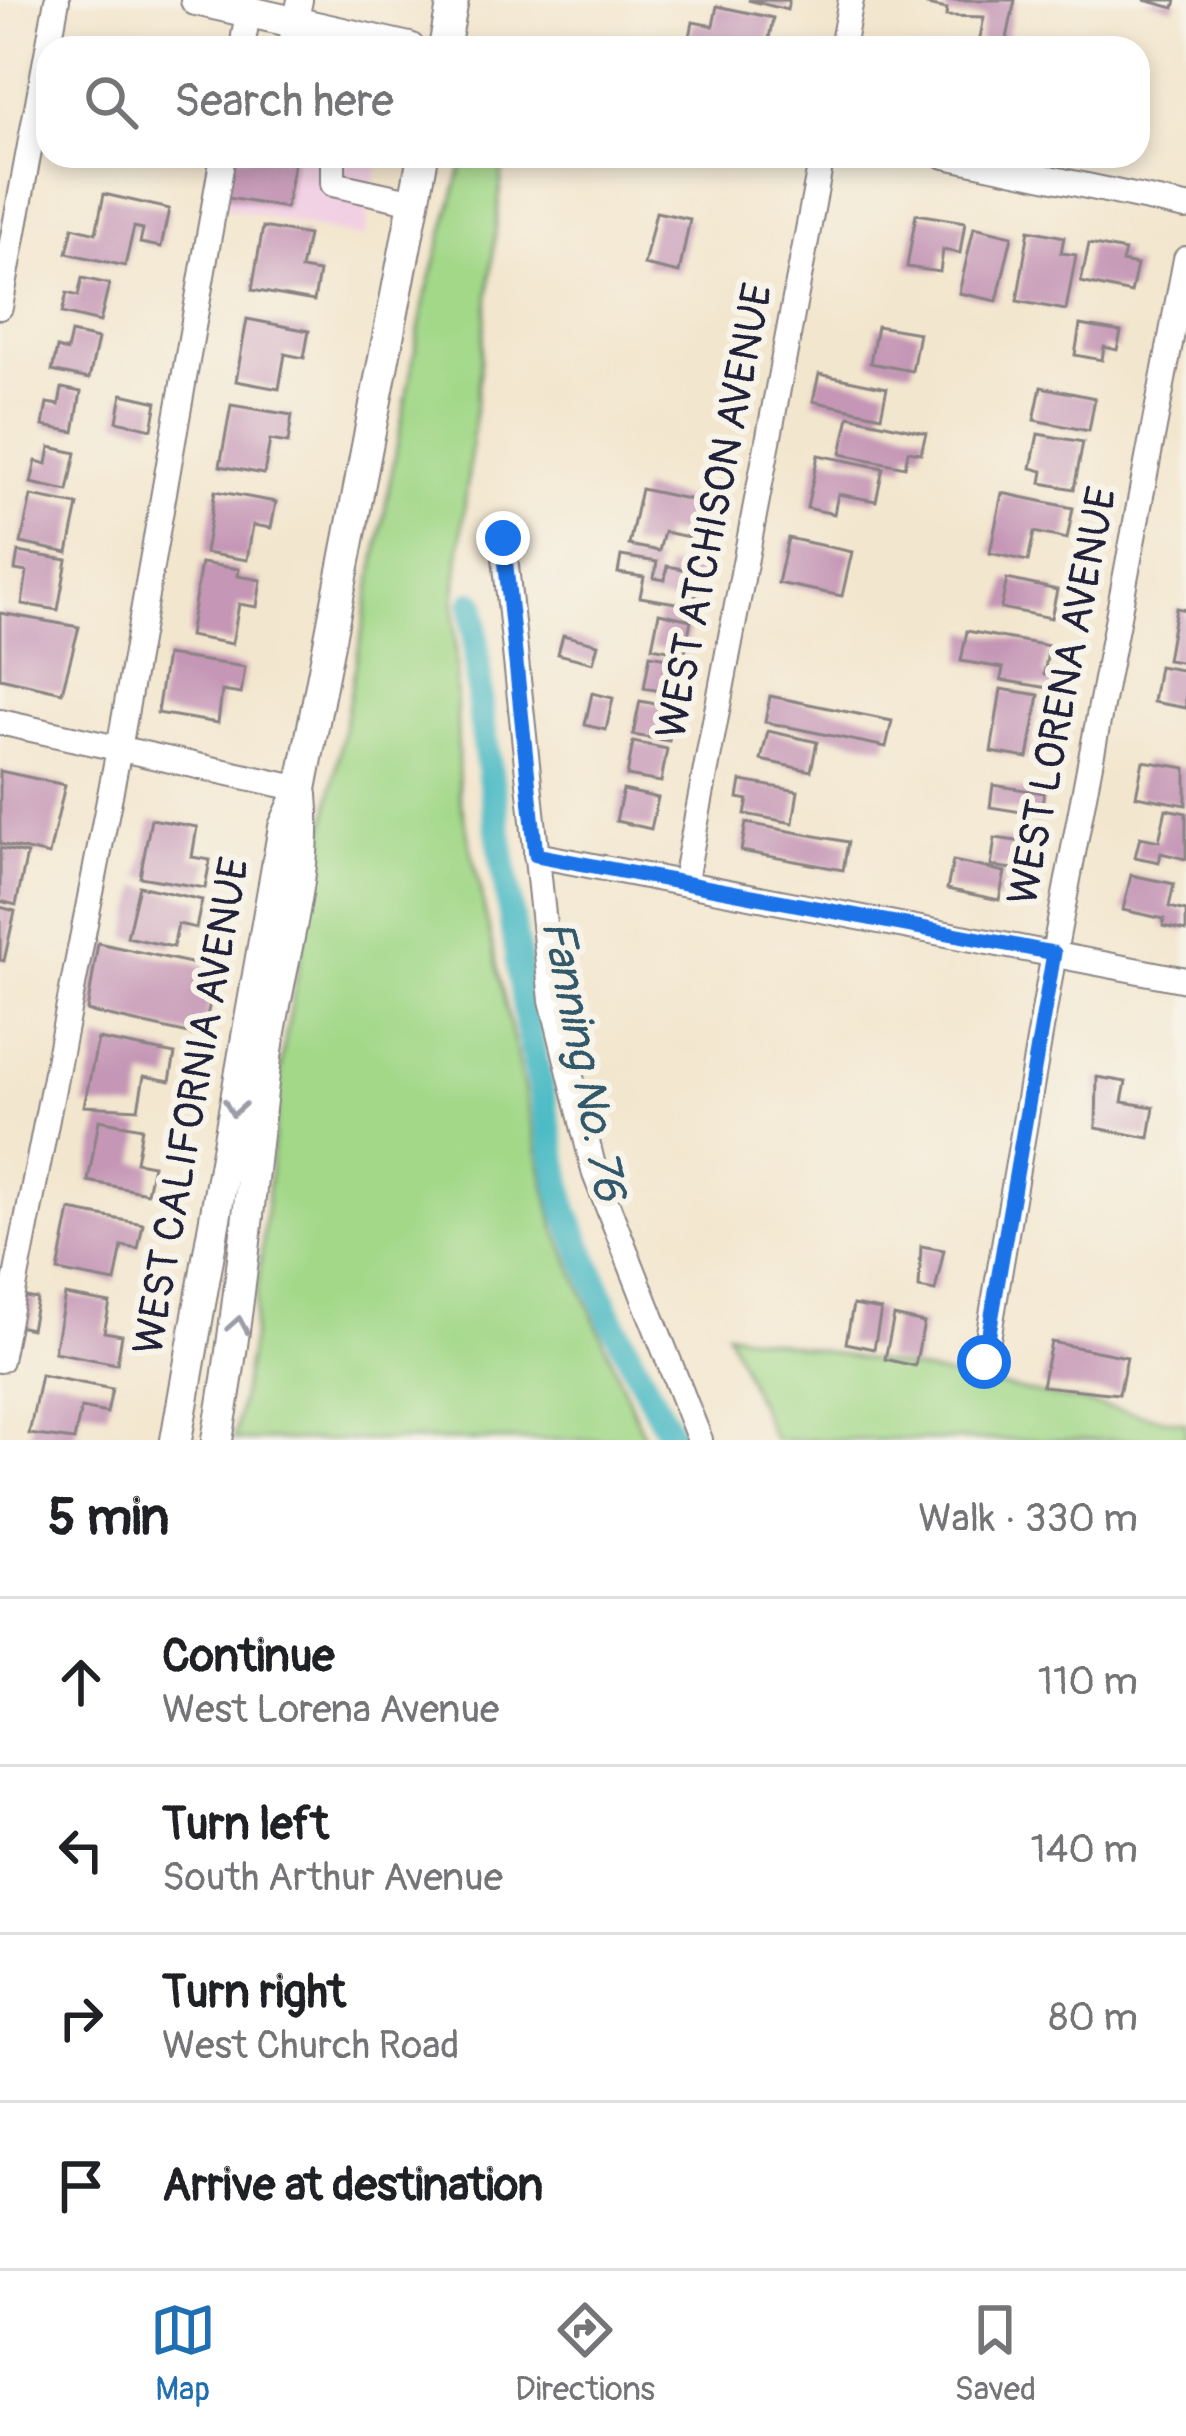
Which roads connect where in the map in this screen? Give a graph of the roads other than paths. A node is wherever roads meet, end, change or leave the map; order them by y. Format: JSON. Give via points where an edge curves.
{"nodes":[{"id":1,"x":57,"y":0,"type":"edge"},
{"id":2,"x":196,"y":0,"type":"edge"},
{"id":3,"x":453,"y":0,"type":"edge"},
{"id":4,"x":851,"y":0,"type":"edge"},
{"id":5,"x":248,"y":12,"type":"junction"},
{"id":6,"x":295,"y":24,"type":"edge"},
{"id":7,"x":50,"y":36,"type":"edge"},
{"id":8,"x":244,"y":36,"type":"edge"},
{"id":9,"x":352,"y":36,"type":"edge"},
{"id":10,"x":446,"y":36,"type":"edge"},
{"id":11,"x":844,"y":36,"type":"edge"},
{"id":12,"x":36,"y":113,"type":"edge"},
{"id":13,"x":221,"y":168,"type":"edge"},
{"id":14,"x":330,"y":168,"type":"edge"},
{"id":15,"x":421,"y":168,"type":"edge"},
{"id":16,"x":820,"y":168,"type":"edge"},
{"id":17,"x":1002,"y":168,"type":"edge"},
{"id":18,"x":414,"y":202,"type":"junction"},
{"id":19,"x":1186,"y":207,"type":"edge"},
{"id":20,"x":1186,"y":259,"type":"edge"},
{"id":21,"x":0,"y":308,"type":"edge"},
{"id":22,"x":503,"y":538,"type":"dead end"},
{"id":23,"x":0,"y":722,"type":"edge"},
{"id":24,"x":119,"y":748,"type":"junction"},
{"id":25,"x":301,"y":790,"type":"junction"},
{"id":26,"x":536,"y":855,"type":"junction"},
{"id":27,"x":686,"y":880,"type":"junction"},
{"id":28,"x":1054,"y":953,"type":"junction"},
{"id":29,"x":1186,"y":980,"type":"edge"},
{"id":30,"x":0,"y":1360,"type":"edge"},
{"id":31,"x":984,"y":1362,"type":"dead end"},
{"id":32,"x":176,"y":1440,"type":"edge"},
{"id":33,"x":217,"y":1440,"type":"edge"},
{"id":34,"x":700,"y":1440,"type":"edge"}],
"edges":[{"from":1,"to":7,"type":"street"},
{"from":2,"to":5,"type":"main road"},
{"from":3,"to":10,"type":"main road"},
{"from":4,"to":11,"type":"street"},
{"from":5,"to":6,"type":"main road"},
{"from":5,"to":8,"type":"street"},
{"from":6,"to":9,"type":"main road"},
{"from":12,"to":21,"type":"street"},
{"from":13,"to":24,"type":"street"},
{"from":14,"to":18,"type":"street","via":[[333,184]]},
{"from":15,"to":18,"type":"main road","name":"WEST CALIFORNIA AVENUE"},
{"from":16,"to":27,"type":"street","name":"WEST ATCHISON AVENUE"},
{"from":17,"to":19,"type":"street"},
{"from":18,"to":25,"type":"main road","name":"WEST CALIFORNIA AVENUE"},
{"from":20,"to":28,"type":"street","name":"WEST LORENA AVENUE"},
{"from":22,"to":26,"type":"street"},
{"from":23,"to":24,"type":"street"},
{"from":24,"to":25,"type":"street"},
{"from":24,"to":30,"type":"street"},
{"from":25,"to":32,"type":"main road","name":"WEST CALIFORNIA AVENUE","one_way":true,"via":[[284,827]]},
{"from":33,"to":25,"type":"main road","name":"WEST CALIFORNIA AVENUE","one_way":true,"via":[[243,1299],[267,1054],[306,844]]},
{"from":26,"to":27,"type":"street"},
{"from":26,"to":34,"type":"street","via":[[552,1000],[595,1174]]},
{"from":27,"to":28,"type":"street"},
{"from":28,"to":29,"type":"street"},
{"from":28,"to":31,"type":"street","name":"WEST LORENA AVENUE"}]}
